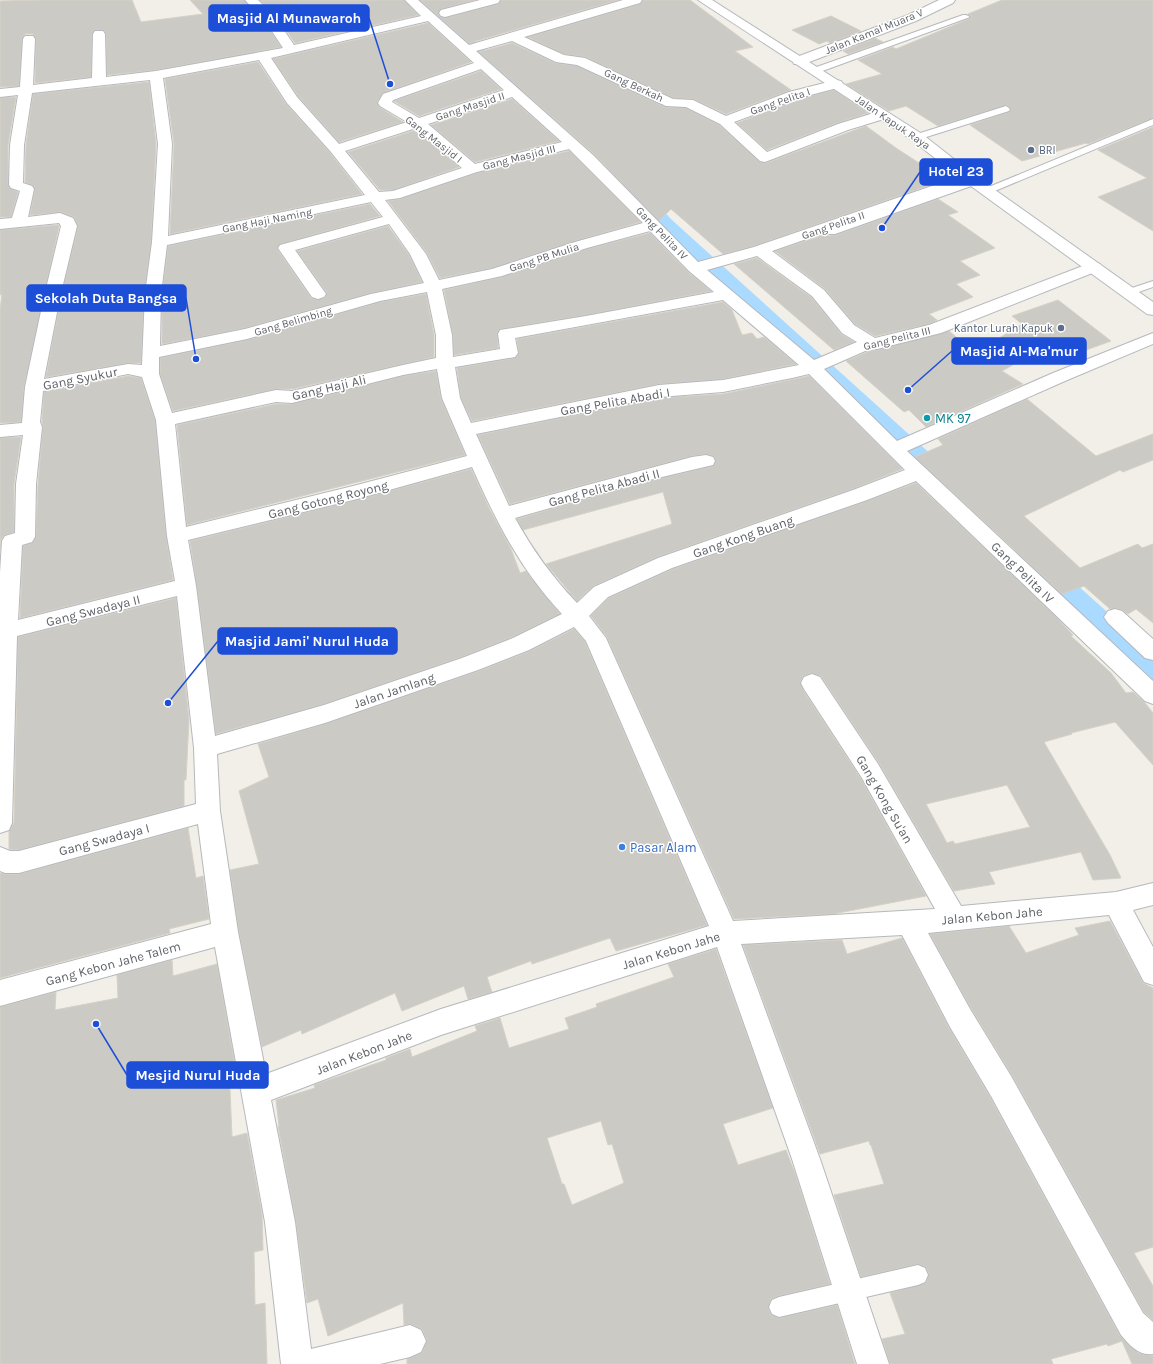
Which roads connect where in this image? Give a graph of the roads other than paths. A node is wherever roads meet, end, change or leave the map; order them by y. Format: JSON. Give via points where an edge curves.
{"nodes":[{"id":1,"x":251,"y":0,"type":"edge"},
{"id":2,"x":411,"y":0,"type":"edge"},
{"id":3,"x":494,"y":0,"type":"edge"},
{"id":4,"x":636,"y":0,"type":"edge"},
{"id":5,"x":704,"y":0,"type":"edge"},
{"id":6,"x":949,"y":0,"type":"edge"},
{"id":7,"x":440,"y":12,"type":"junction"},
{"id":8,"x":966,"y":17,"type":"dead end"},
{"id":9,"x":458,"y":22,"type":"dead end"},
{"id":10,"x":99,"y":34,"type":"dead end"},
{"id":11,"x":514,"y":37,"type":"junction"},
{"id":12,"x":29,"y":39,"type":"dead end"},
{"id":13,"x":475,"y":46,"type":"junction"},
{"id":14,"x":291,"y":50,"type":"junction"},
{"id":15,"x":263,"y":56,"type":"junction"},
{"id":16,"x":489,"y":60,"type":"junction"},
{"id":17,"x":799,"y":61,"type":"junction"},
{"id":18,"x":814,"y":70,"type":"junction"},
{"id":19,"x":156,"y":74,"type":"junction"},
{"id":20,"x":98,"y":81,"type":"junction"},
{"id":21,"x":836,"y":84,"type":"junction"},
{"id":22,"x":26,"y":90,"type":"junction"},
{"id":23,"x":513,"y":92,"type":"junction"},
{"id":24,"x":0,"y":93,"type":"edge"},
{"id":25,"x":1006,"y":109,"type":"dead end"},
{"id":26,"x":882,"y":115,"type":"junction"},
{"id":27,"x":725,"y":121,"type":"junction"},
{"id":28,"x":1153,"y":122,"type":"edge"},
{"id":29,"x":418,"y":123,"type":"junction"},
{"id":30,"x":917,"y":137,"type":"junction"},
{"id":31,"x":572,"y":144,"type":"junction"},
{"id":32,"x":336,"y":149,"type":"junction"},
{"id":33,"x":472,"y":169,"type":"junction"},
{"id":34,"x":971,"y":180,"type":"junction"},
{"id":35,"x":987,"y":191,"type":"junction"},
{"id":36,"x":374,"y":197,"type":"junction"},
{"id":37,"x":391,"y":219,"type":"junction"},
{"id":38,"x":19,"y":222,"type":"junction"},
{"id":39,"x":0,"y":224,"type":"edge"},
{"id":40,"x":653,"y":225,"type":"junction"},
{"id":41,"x":832,"y":232,"type":"dead end"},
{"id":42,"x":160,"y":242,"type":"junction"},
{"id":43,"x":760,"y":250,"type":"junction"},
{"id":44,"x":1094,"y":267,"type":"junction"},
{"id":45,"x":698,"y":268,"type":"junction"},
{"id":46,"x":433,"y":284,"type":"junction"},
{"id":47,"x":1153,"y":284,"type":"edge"},
{"id":48,"x":1130,"y":292,"type":"junction"},
{"id":49,"x":318,"y":294,"type":"dead end"},
{"id":50,"x":725,"y":295,"type":"junction"},
{"id":51,"x":1153,"y":310,"type":"edge"},
{"id":52,"x":1153,"y":338,"type":"edge"},
{"id":53,"x":870,"y":343,"type":"junction"},
{"id":54,"x":445,"y":362,"type":"junction"},
{"id":55,"x":150,"y":363,"type":"junction"},
{"id":56,"x":816,"y":366,"type":"junction"},
{"id":57,"x":34,"y":387,"type":"junction"},
{"id":58,"x":165,"y":420,"type":"junction"},
{"id":59,"x":33,"y":427,"type":"junction"},
{"id":60,"x":466,"y":430,"type":"junction"},
{"id":61,"x":0,"y":431,"type":"edge"},
{"id":62,"x":896,"y":448,"type":"junction"},
{"id":63,"x":478,"y":459,"type":"junction"},
{"id":64,"x":706,"y":461,"type":"dead end"},
{"id":65,"x":919,"y":472,"type":"junction"},
{"id":66,"x":503,"y":515,"type":"junction"},
{"id":67,"x":177,"y":536,"type":"junction"},
{"id":68,"x":186,"y":586,"type":"junction"},
{"id":69,"x":576,"y":616,"type":"junction"},
{"id":70,"x":1115,"y":617,"type":"dead end"},
{"id":71,"x":4,"y":631,"type":"edge"},
{"id":72,"x":1153,"y":652,"type":"edge"},
{"id":73,"x":812,"y":683,"type":"dead end"},
{"id":74,"x":1153,"y":695,"type":"edge"},
{"id":75,"x":205,"y":748,"type":"junction"},
{"id":76,"x":208,"y":811,"type":"junction"},
{"id":77,"x":0,"y":823,"type":"edge"},
{"id":78,"x":0,"y":858,"type":"edge"},
{"id":79,"x":1153,"y":894,"type":"edge"},
{"id":80,"x":1116,"y":903,"type":"junction"},
{"id":81,"x":954,"y":918,"type":"junction"},
{"id":82,"x":909,"y":923,"type":"junction"},
{"id":83,"x":225,"y":932,"type":"junction"},
{"id":84,"x":724,"y":933,"type":"junction"},
{"id":85,"x":1153,"y":973,"type":"edge"},
{"id":86,"x":0,"y":993,"type":"edge"},
{"id":87,"x":256,"y":1092,"type":"junction"},
{"id":88,"x":918,"y":1275,"type":"dead end"},
{"id":89,"x":849,"y":1290,"type":"junction"},
{"id":90,"x":779,"y":1307,"type":"dead end"},
{"id":91,"x":1142,"y":1331,"type":"edge"},
{"id":92,"x":410,"y":1341,"type":"dead end"},
{"id":93,"x":297,"y":1364,"type":"edge"},
{"id":94,"x":312,"y":1364,"type":"edge"},
{"id":95,"x":873,"y":1364,"type":"edge"}],
"edges":[{"from":1,"to":14,"type":"street","via":[[271,20]]},
{"from":2,"to":7,"type":"street"},
{"from":3,"to":7,"type":"street"},
{"from":4,"to":11,"type":"street"},
{"from":5,"to":17,"type":"street","name":"Jalan Kapuk Raya"},
{"from":6,"to":17,"type":"street","name":"Jalan Kamal Muara V","via":[[912,18]]},
{"from":7,"to":9,"type":"street"},
{"from":7,"to":13,"type":"street","name":"Gang Pelita IV"},
{"from":7,"to":14,"type":"street"},
{"from":8,"to":18,"type":"lane"},
{"from":10,"to":20,"type":"street"},
{"from":11,"to":13,"type":"street"},
{"from":11,"to":27,"type":"street","name":"Gang Berkah","via":[[561,58],[580,61],[671,103],[688,103]]},
{"from":12,"to":22,"type":"street"},
{"from":13,"to":16,"type":"street","name":"Gang Pelita IV"},
{"from":14,"to":15,"type":"street"},
{"from":15,"to":19,"type":"street"},
{"from":15,"to":32,"type":"street","via":[[292,100]]},
{"from":16,"to":23,"type":"street","name":"Gang Pelita IV"},
{"from":16,"to":29,"type":"street","name":"Gang Masjid I","via":[[388,97],[385,103]]},
{"from":17,"to":18,"type":"street","name":"Jalan Kapuk Raya"},
{"from":18,"to":21,"type":"street","name":"Jalan Kapuk Raya"},
{"from":19,"to":20,"type":"street"},
{"from":19,"to":42,"type":"street","via":[[165,144]]},
{"from":20,"to":22,"type":"street"},
{"from":21,"to":26,"type":"street","name":"Jalan Kapuk Raya"},
{"from":21,"to":27,"type":"street","name":"Gang Pelita I","via":[[794,95]]},
{"from":22,"to":24,"type":"street"},
{"from":22,"to":38,"type":"street","via":[[17,145],[16,185],[27,189],[28,194]]},
{"from":23,"to":29,"type":"street","name":"Gang Masjid II"},
{"from":23,"to":31,"type":"street","name":"Gang Pelita IV"},
{"from":25,"to":30,"type":"lane"},
{"from":26,"to":27,"type":"street","name":"Gang Berkah","via":[[843,127],[765,158]]},
{"from":26,"to":30,"type":"street","name":"Jalan Kapuk Raya"},
{"from":28,"to":35,"type":"lane"},
{"from":29,"to":32,"type":"street","name":"Gang Masjid II"},
{"from":29,"to":33,"type":"street","name":"Gang Masjid I"},
{"from":30,"to":34,"type":"street","name":"Jalan Kapuk Raya"},
{"from":31,"to":33,"type":"street","name":"Gang Masjid III"},
{"from":31,"to":40,"type":"street","name":"Gang Pelita IV"},
{"from":32,"to":36,"type":"street"},
{"from":33,"to":36,"type":"street","name":"Gang Masjid III","via":[[395,195]]},
{"from":34,"to":35,"type":"street","name":"Jalan Kapuk Raya"},
{"from":34,"to":41,"type":"lane"},
{"from":34,"to":43,"type":"street","name":"Gang Pelita II"},
{"from":35,"to":44,"type":"street","name":"Jalan Kapuk Raya"},
{"from":36,"to":37,"type":"street"},
{"from":36,"to":42,"type":"street","name":"Gang Haji Naming"},
{"from":37,"to":46,"type":"street","via":[[418,254]]},
{"from":37,"to":49,"type":"street","via":[[286,248]]},
{"from":38,"to":39,"type":"street"},
{"from":38,"to":57,"type":"street","via":[[63,218],[69,226]]},
{"from":40,"to":45,"type":"street","name":"Gang Pelita IV"},
{"from":40,"to":46,"type":"street","name":"Gang PB Mulia","via":[[496,273]]},
{"from":42,"to":55,"type":"street","via":[[153,294]]},
{"from":43,"to":45,"type":"street","name":"Gang Pelita II"},
{"from":43,"to":53,"type":"street","via":[[818,293],[848,329]]},
{"from":44,"to":48,"type":"street","name":"Jalan Kapuk Raya"},
{"from":44,"to":53,"type":"street","name":"Gang Pelita III","via":[[935,329],[877,344]]},
{"from":45,"to":50,"type":"street","name":"Gang Pelita IV"},
{"from":46,"to":54,"type":"street","via":[[444,335]]},
{"from":46,"to":55,"type":"street","name":"Gang Belimbing","via":[[354,303]]},
{"from":47,"to":48,"type":"lane"},
{"from":48,"to":51,"type":"street","name":"Jalan Kapuk Raya"},
{"from":50,"to":54,"type":"street","name":"Gang Haji Ali","via":[[506,334],[510,353]]},
{"from":50,"to":56,"type":"street","name":"Gang Pelita IV"},
{"from":52,"to":62,"type":"street"},
{"from":53,"to":56,"type":"street","name":"Gang Pelita III"},
{"from":54,"to":58,"type":"street","name":"Gang Haji Ali","via":[[292,397],[276,396]]},
{"from":54,"to":60,"type":"street","via":[[451,398]]},
{"from":55,"to":57,"type":"street","name":"Gang Syukur","via":[[135,369]]},
{"from":55,"to":58,"type":"street"},
{"from":56,"to":60,"type":"street","name":"Gang Pelita Abadi I","via":[[723,386],[659,391]]},
{"from":56,"to":62,"type":"street","name":"Gang Pelita IV"},
{"from":57,"to":59,"type":"street","name":"Gang Syukur","via":[[31,422]]},
{"from":58,"to":67,"type":"street"},
{"from":59,"to":61,"type":"street"},
{"from":59,"to":71,"type":"street","via":[[26,484],[25,537],[12,541]]},
{"from":60,"to":63,"type":"street"},
{"from":62,"to":65,"type":"street","name":"Gang Pelita IV"},
{"from":63,"to":66,"type":"street"},
{"from":63,"to":67,"type":"street","name":"Gang Gotong Royong"},
{"from":64,"to":66,"type":"street","name":"Gang Pelita Abadi II","via":[[644,475]]},
{"from":65,"to":69,"type":"street","name":"Gang Kong Buang","via":[[665,563],[601,592]]},
{"from":65,"to":74,"type":"street","name":"Gang Pelita IV"},
{"from":66,"to":69,"type":"street","via":[[522,549],[553,591]]},
{"from":67,"to":68,"type":"street"},
{"from":68,"to":71,"type":"street","name":"Gang Swadaya II"},
{"from":68,"to":75,"type":"street"},
{"from":69,"to":75,"type":"street","name":"Jalan Jamlang","via":[[521,644],[470,664],[325,714]]},
{"from":69,"to":84,"type":"street","via":[[595,638]]},
{"from":70,"to":72,"type":"street"},
{"from":71,"to":77,"type":"street"},
{"from":73,"to":81,"type":"street","name":"Gang Kong Su'an","via":[[870,771]]},
{"from":75,"to":76,"type":"street"},
{"from":76,"to":78,"type":"street","name":"Gang Swadaya I","via":[[19,862],[5,862]]},
{"from":76,"to":83,"type":"street"},
{"from":79,"to":80,"type":"street","name":"Jalan Kebon Jahe"},
{"from":80,"to":81,"type":"street","name":"Jalan Kebon Jahe"},
{"from":80,"to":85,"type":"street"},
{"from":81,"to":82,"type":"street","name":"Jalan Kebon Jahe"},
{"from":82,"to":84,"type":"street","name":"Jalan Kebon Jahe"},
{"from":82,"to":91,"type":"street","via":[[960,1018]]},
{"from":83,"to":86,"type":"street","name":"Gang Kebon Jahe Talem"},
{"from":83,"to":87,"type":"street"},
{"from":84,"to":87,"type":"street","name":"Jalan Kebon Jahe","via":[[442,1022]]},
{"from":84,"to":89,"type":"street","via":[[806,1159]]},
{"from":87,"to":93,"type":"street","via":[[280,1222]]},
{"from":88,"to":89,"type":"lane"},
{"from":89,"to":90,"type":"lane"},
{"from":89,"to":95,"type":"street"},
{"from":92,"to":94,"type":"street"}]}
